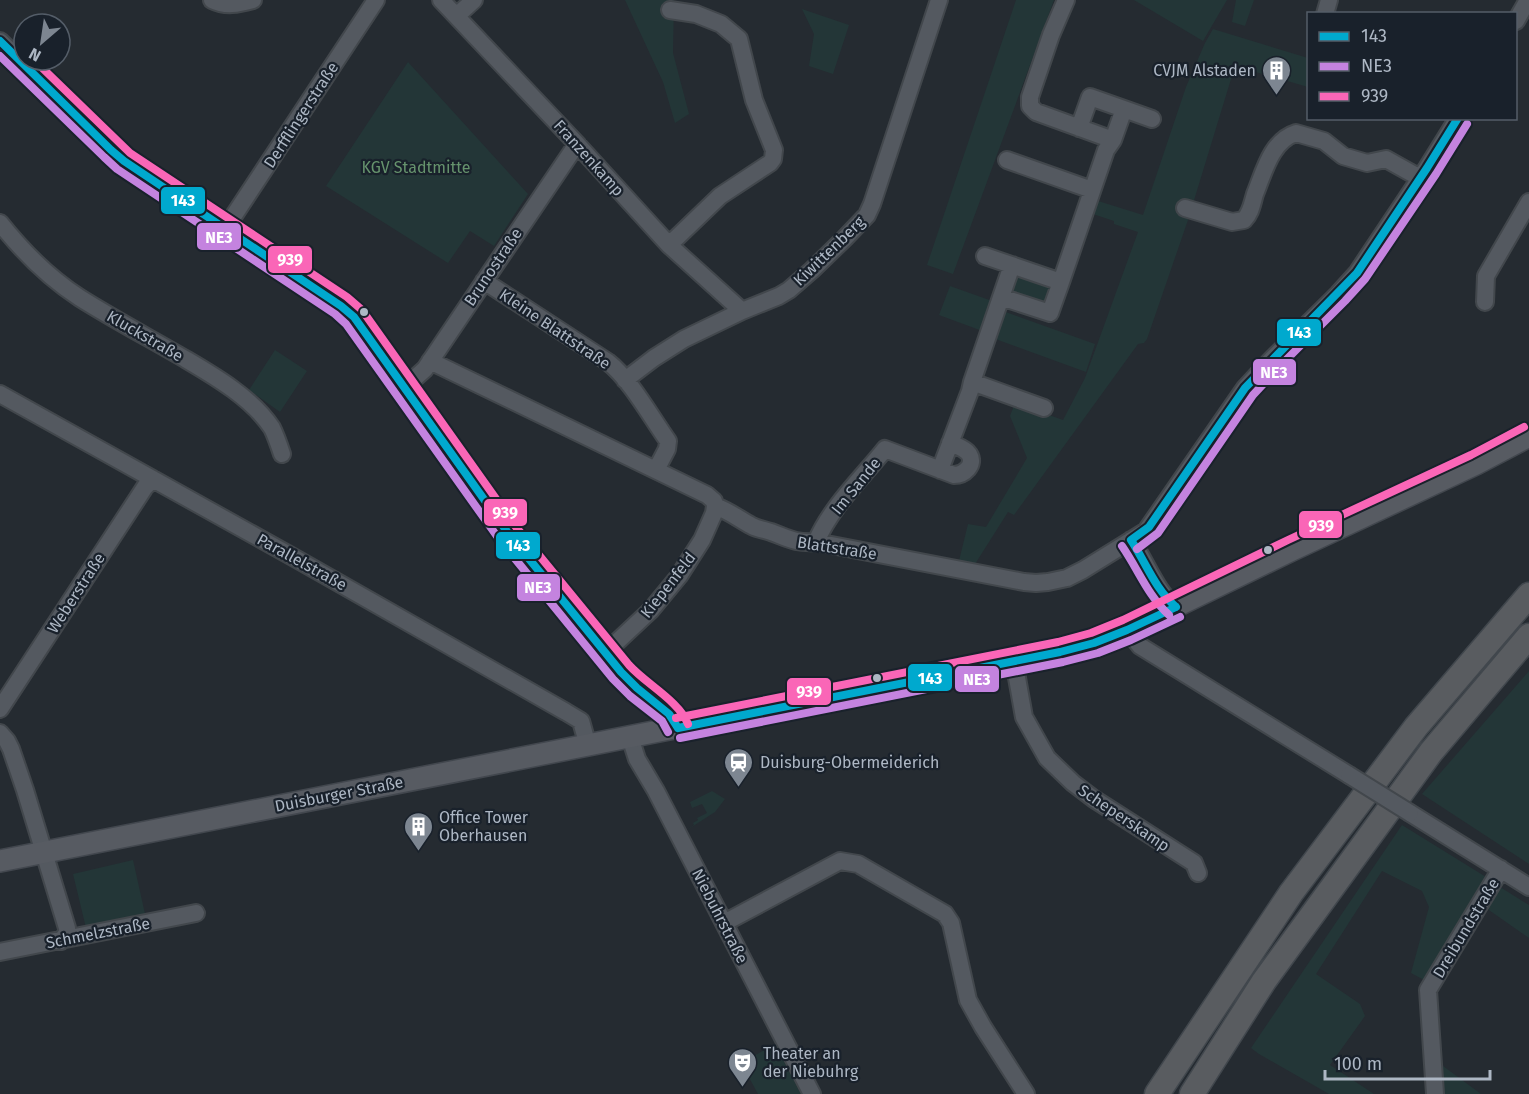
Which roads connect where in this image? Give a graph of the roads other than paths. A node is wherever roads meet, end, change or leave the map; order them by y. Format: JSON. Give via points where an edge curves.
{"nodes":[{"id":1,"x":212,"y":0,"type":"edge"},
{"id":2,"x":253,"y":0,"type":"edge"},
{"id":3,"x":376,"y":0,"type":"edge"},
{"id":4,"x":441,"y":0,"type":"edge"},
{"id":5,"x":474,"y":0,"type":"edge"},
{"id":6,"x":939,"y":0,"type":"edge"},
{"id":7,"x":1066,"y":0,"type":"edge"},
{"id":8,"x":1527,"y":0,"type":"edge"},
{"id":9,"x":670,"y":10,"type":"dead end"},
{"id":10,"x":455,"y":14,"type":"junction"},
{"id":11,"x":1517,"y":18,"type":"edge"},
{"id":12,"x":0,"y":41,"type":"edge"},
{"id":13,"x":1124,"y":109,"type":"junction"},
{"id":14,"x":1152,"y":119,"type":"dead end"},
{"id":15,"x":1457,"y":120,"type":"edge"},
{"id":16,"x":1079,"y":128,"type":"junction"},
{"id":17,"x":1113,"y":140,"type":"junction"},
{"id":18,"x":577,"y":144,"type":"junction"},
{"id":19,"x":1007,"y":160,"type":"dead end"},
{"id":20,"x":1420,"y":178,"type":"junction"},
{"id":21,"x":1092,"y":190,"type":"junction"},
{"id":22,"x":1529,"y":202,"type":"edge"},
{"id":23,"x":1185,"y":208,"type":"dead end"},
{"id":24,"x":0,"y":223,"type":"edge"},
{"id":25,"x":225,"y":230,"type":"junction"},
{"id":26,"x":669,"y":245,"type":"junction"},
{"id":27,"x":985,"y":256,"type":"dead end"},
{"id":28,"x":1012,"y":265,"type":"junction"},
{"id":29,"x":484,"y":281,"type":"junction"},
{"id":30,"x":1061,"y":282,"type":"junction"},
{"id":31,"x":1001,"y":297,"type":"junction"},
{"id":32,"x":1485,"y":302,"type":"dead end"},
{"id":33,"x":742,"y":311,"type":"junction"},
{"id":34,"x":430,"y":361,"type":"junction"},
{"id":35,"x":625,"y":380,"type":"junction"},
{"id":36,"x":972,"y":382,"type":"junction"},
{"id":37,"x":405,"y":387,"type":"junction"},
{"id":38,"x":0,"y":394,"type":"edge"},
{"id":39,"x":1044,"y":408,"type":"dead end"},
{"id":40,"x":1529,"y":436,"type":"edge"},
{"id":41,"x":950,"y":443,"type":"junction"},
{"id":42,"x":282,"y":454,"type":"dead end"},
{"id":43,"x":656,"y":470,"type":"junction"},
{"id":44,"x":940,"y":470,"type":"junction"},
{"id":45,"x":153,"y":478,"type":"junction"},
{"id":46,"x":715,"y":506,"type":"junction"},
{"id":47,"x":1131,"y":540,"type":"junction"},
{"id":48,"x":816,"y":542,"type":"junction"},
{"id":49,"x":1529,"y":595,"type":"edge"},
{"id":50,"x":1176,"y":607,"type":"junction"},
{"id":51,"x":1127,"y":630,"type":"junction"},
{"id":52,"x":1529,"y":636,"type":"edge"},
{"id":53,"x":606,"y":653,"type":"junction"},
{"id":54,"x":1014,"y":661,"type":"junction"},
{"id":55,"x":0,"y":709,"type":"edge"},
{"id":56,"x":678,"y":728,"type":"junction"},
{"id":57,"x":0,"y":733,"type":"edge"},
{"id":58,"x":630,"y":737,"type":"junction"},
{"id":59,"x":588,"y":746,"type":"junction"},
{"id":60,"x":43,"y":852,"type":"junction"},
{"id":61,"x":0,"y":861,"type":"edge"},
{"id":62,"x":1501,"y":869,"type":"junction"},
{"id":63,"x":1198,"y":873,"type":"dead end"},
{"id":64,"x":1529,"y":887,"type":"edge"},
{"id":65,"x":196,"y":913,"type":"dead end"},
{"id":66,"x":724,"y":923,"type":"junction"},
{"id":67,"x":61,"y":941,"type":"junction"},
{"id":68,"x":0,"y":952,"type":"edge"},
{"id":69,"x":812,"y":1094,"type":"edge"},
{"id":70,"x":1026,"y":1094,"type":"edge"},
{"id":71,"x":1157,"y":1094,"type":"edge"},
{"id":72,"x":1192,"y":1094,"type":"edge"},
{"id":73,"x":1435,"y":1094,"type":"edge"}],
"edges":[{"from":1,"to":2,"type":"street","via":[[229,5]]},
{"from":3,"to":25,"type":"street","name":"Derfflingerstraße"},
{"from":4,"to":10,"type":"street","name":"Franzenkamp"},
{"from":5,"to":10,"type":"street"},
{"from":6,"to":33,"type":"street","name":"Kiwittenberg","via":[[867,215],[789,290]]},
{"from":7,"to":16,"type":"street","via":[[1029,102],[1032,110]]},
{"from":8,"to":11,"type":"street"},
{"from":9,"to":26,"type":"street","via":[[696,14],[721,24],[739,39],[754,100],[774,155],[770,163],[720,196]]},
{"from":10,"to":18,"type":"street","name":"Franzenkamp"},
{"from":12,"to":25,"type":"street","via":[[124,161]]},
{"from":13,"to":14,"type":"street"},
{"from":13,"to":16,"type":"street","via":[[1090,97]]},
{"from":13,"to":17,"type":"street"},
{"from":15,"to":20,"type":"street","name":"Blattstraße"},
{"from":16,"to":17,"type":"street"},
{"from":17,"to":21,"type":"street"},
{"from":18,"to":26,"type":"street","name":"Franzenkamp"},
{"from":18,"to":29,"type":"street","name":"Brunostraße"},
{"from":19,"to":21,"type":"street"},
{"from":20,"to":23,"type":"street","via":[[1386,159],[1367,163],[1343,156],[1324,141],[1296,133],[1284,138],[1273,151],[1244,220],[1232,222]]},
{"from":20,"to":47,"type":"street","name":"Blattstraße","via":[[1357,273],[1250,383],[1149,527]]},
{"from":21,"to":30,"type":"street"},
{"from":22,"to":32,"type":"street","via":[[1486,276]]},
{"from":24,"to":42,"type":"street","name":"Kluckstraße","via":[[29,257],[70,291],[233,389],[273,429]]},
{"from":25,"to":37,"type":"street","via":[[349,312]]},
{"from":26,"to":33,"type":"street","name":"Franzenkamp"},
{"from":27,"to":28,"type":"street"},
{"from":28,"to":30,"type":"street"},
{"from":28,"to":31,"type":"street"},
{"from":29,"to":34,"type":"street","name":"Brunostraße"},
{"from":29,"to":35,"type":"street","name":"Kleine Blattstraße","via":[[608,362]]},
{"from":30,"to":31,"type":"street","via":[[1050,313]]},
{"from":31,"to":36,"type":"street"},
{"from":33,"to":35,"type":"street","name":"Kiwittenberg","via":[[684,339]]},
{"from":34,"to":37,"type":"street","name":"Brunostraße"},
{"from":34,"to":43,"type":"street","name":"Blattstraße"},
{"from":35,"to":43,"type":"street","name":"Kleine Blattstraße","via":[[668,441]]},
{"from":36,"to":39,"type":"street"},
{"from":36,"to":41,"type":"street"},
{"from":37,"to":53,"type":"street","via":[[508,533]]},
{"from":38,"to":45,"type":"street","name":"Parallelstraße"},
{"from":40,"to":50,"type":"main road","name":"Duisburger Straße"},
{"from":41,"to":44,"type":"street"},
{"from":41,"to":44,"type":"street","name":"Im Sande","via":[[968,453],[968,468],[957,475]]},
{"from":43,"to":46,"type":"street","name":"Blattstraße","via":[[711,497]]},
{"from":44,"to":48,"type":"street","name":"Im Sande","via":[[885,449],[822,527]]},
{"from":45,"to":55,"type":"street","name":"Weberstraße"},
{"from":45,"to":59,"type":"street","name":"Parallelstraße","via":[[574,716],[581,721]]},
{"from":46,"to":48,"type":"street","name":"Blattstraße","via":[[787,540]]},
{"from":46,"to":53,"type":"street","name":"Kiepenfeld","via":[[702,540],[673,585]]},
{"from":47,"to":48,"type":"street","name":"Blattstraße","via":[[1075,574],[1035,583]]},
{"from":47,"to":50,"type":"street","via":[[1165,597]]},
{"from":49,"to":71,"type":"highway","via":[[1416,727],[1291,892]]},
{"from":50,"to":51,"type":"main road","name":"Duisburger Straße"},
{"from":51,"to":54,"type":"main road","name":"Duisburger Straße","via":[[1094,643]]},
{"from":51,"to":62,"type":"street","bridge":true,"via":[[1140,646]]},
{"from":52,"to":72,"type":"highway","via":[[1431,752],[1264,981]]},
{"from":53,"to":56,"type":"street","via":[[636,687],[673,717]]},
{"from":54,"to":56,"type":"main road","name":"Duisburger Straße"},
{"from":54,"to":63,"type":"street","name":"Scheperskamp","via":[[1024,717],[1047,758],[1094,799],[1194,863]]},
{"from":56,"to":58,"type":"main road","name":"Duisburger Straße"},
{"from":57,"to":60,"type":"street","via":[[11,749]]},
{"from":58,"to":59,"type":"main road","name":"Duisburger Straße"},
{"from":58,"to":66,"type":"street","name":"Niebuhrstraße","via":[[637,759]]},
{"from":59,"to":60,"type":"main road","name":"Duisburger Straße"},
{"from":60,"to":61,"type":"main road","name":"Duisburger Straße"},
{"from":60,"to":67,"type":"street","via":[[67,928]]},
{"from":62,"to":64,"type":"street"},
{"from":62,"to":73,"type":"street","name":"Dreibundstraße","via":[[1428,990]]},
{"from":65,"to":67,"type":"street","name":"Schmelzstraße"},
{"from":66,"to":69,"type":"street","name":"Niebuhrstraße"},
{"from":66,"to":70,"type":"street","via":[[840,861],[858,864],[945,914],[951,923],[968,1000]]},
{"from":67,"to":68,"type":"street","name":"Schmelzstraße"}]}
